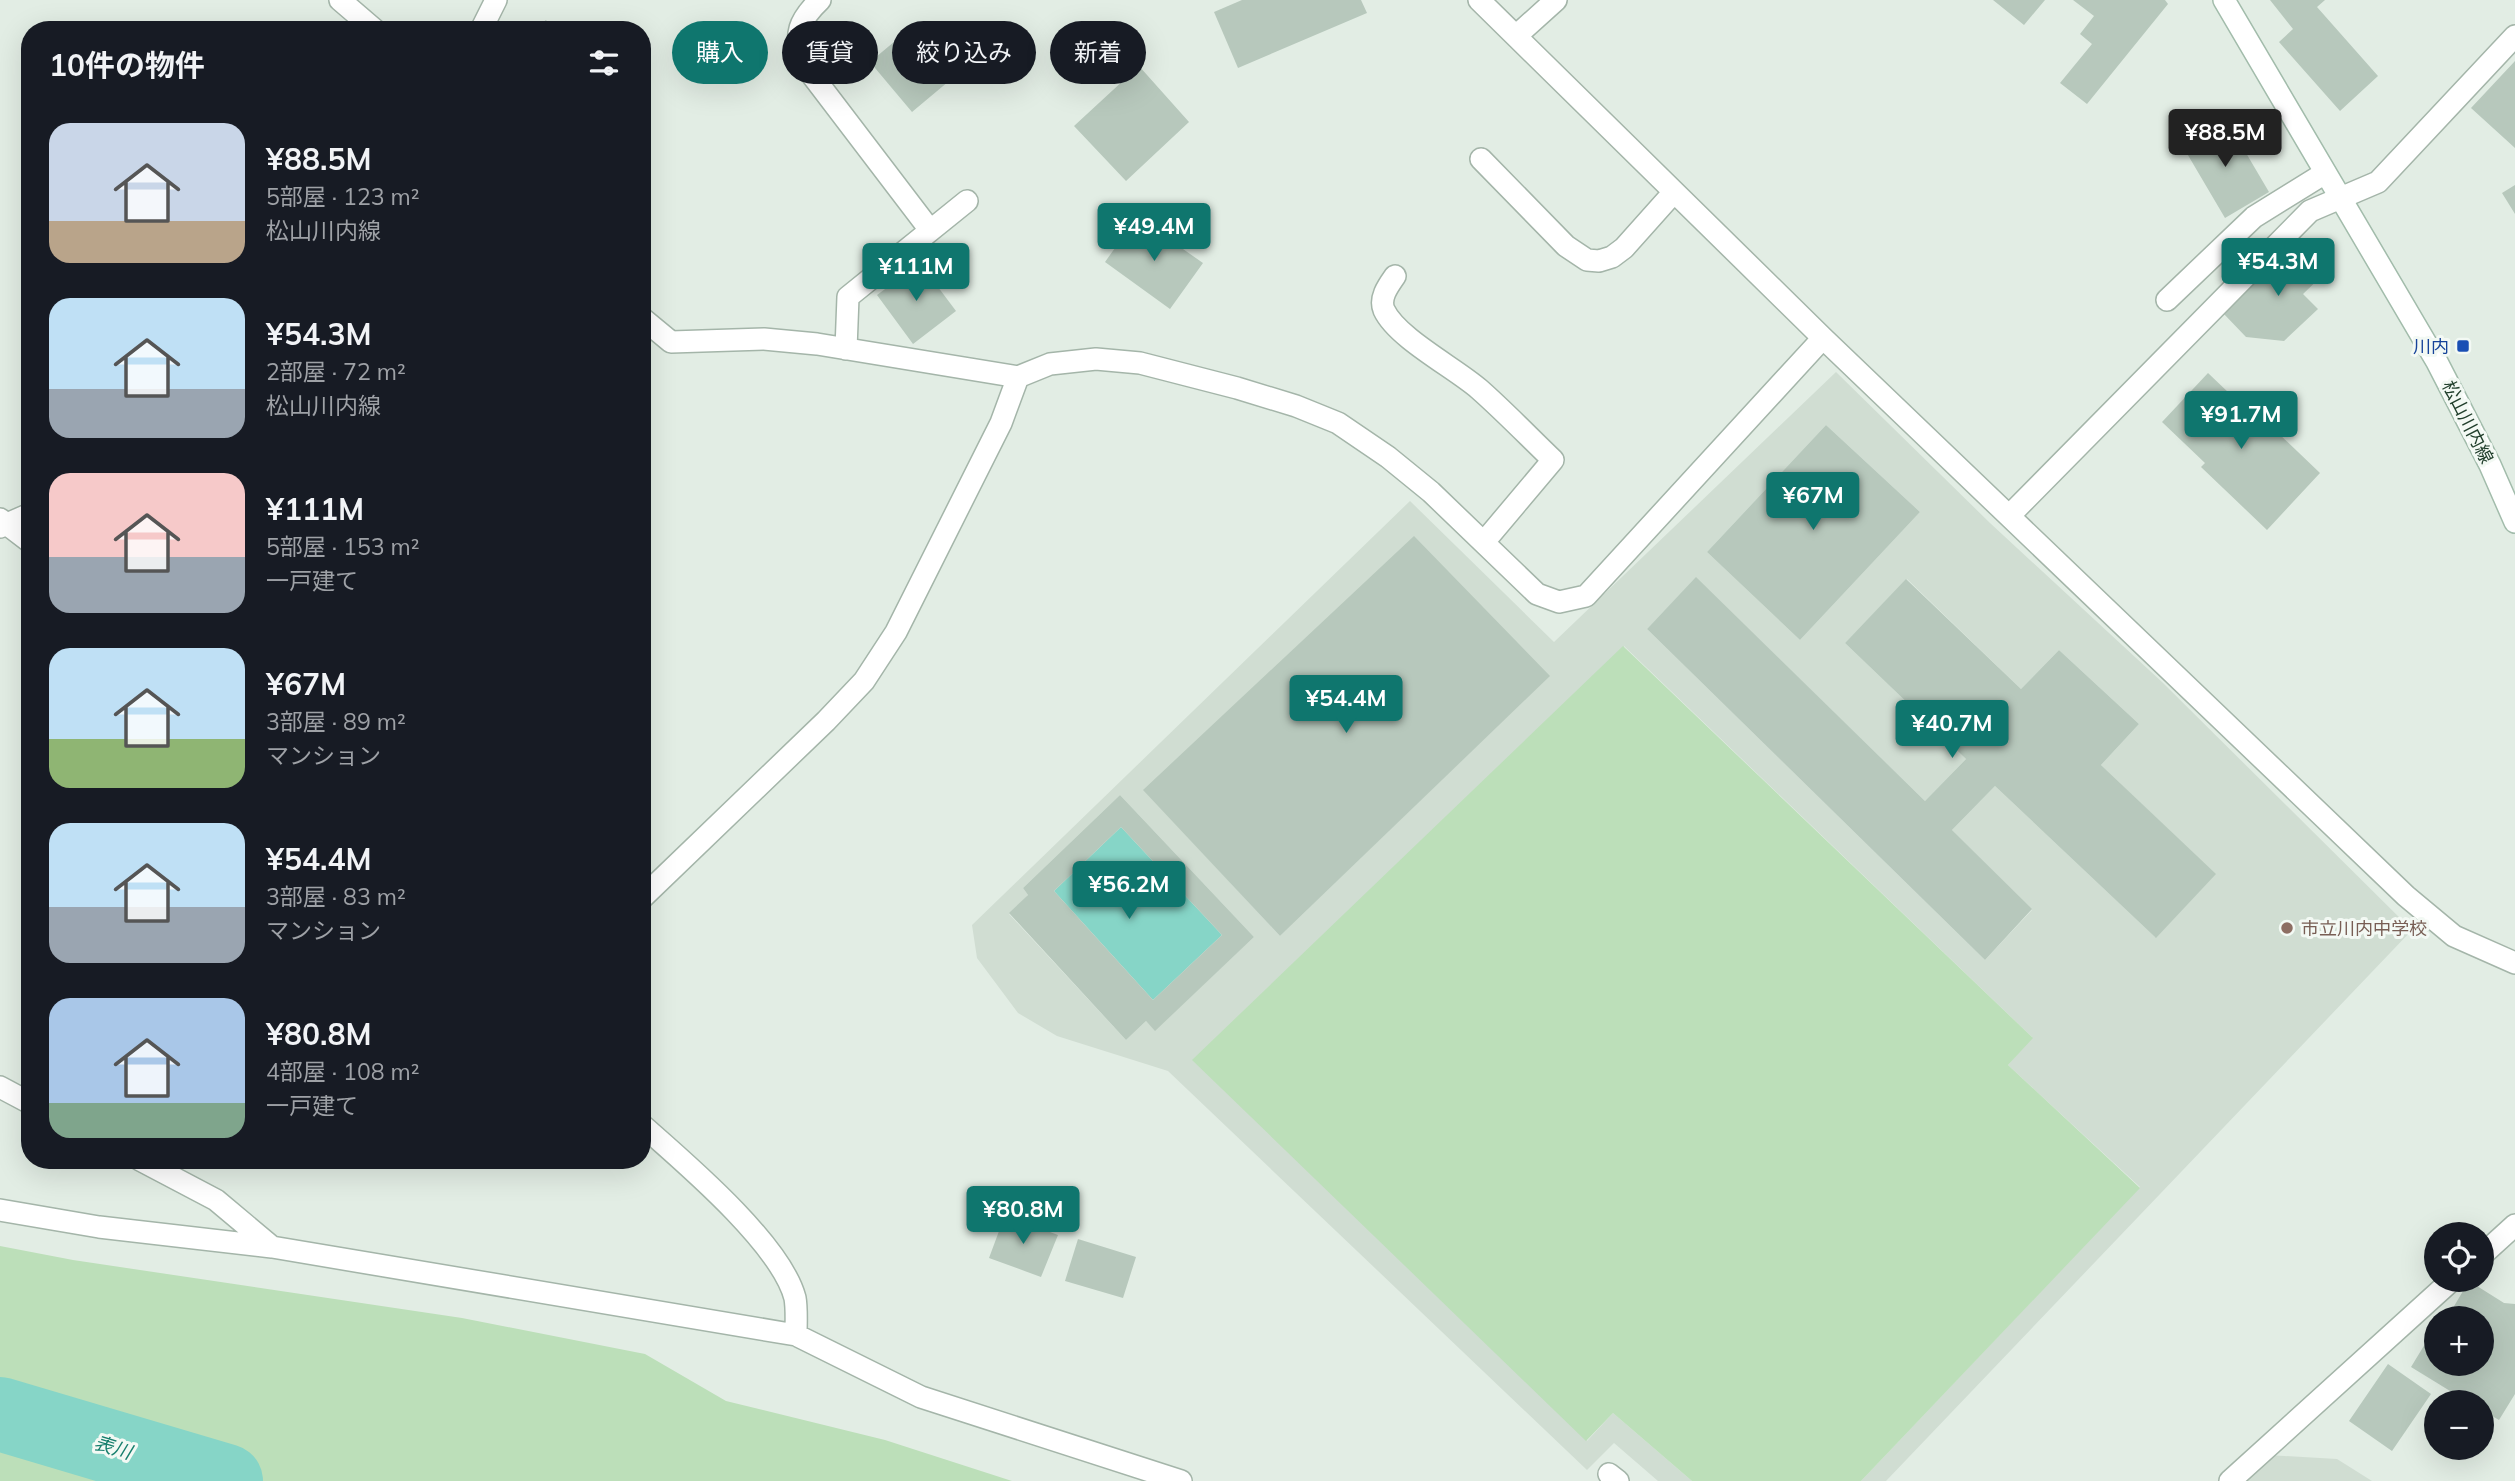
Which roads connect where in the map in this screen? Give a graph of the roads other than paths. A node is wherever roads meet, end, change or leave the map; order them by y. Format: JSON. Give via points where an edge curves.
{"nodes":[{"id":1,"x":340,"y":0,"type":"edge"},
{"id":2,"x":496,"y":0,"type":"edge"},
{"id":3,"x":820,"y":0,"type":"edge"},
{"id":4,"x":1479,"y":0,"type":"edge"},
{"id":5,"x":1556,"y":0,"type":"edge"},
{"id":6,"x":2224,"y":0,"type":"edge"},
{"id":7,"x":364,"y":21,"type":"edge"},
{"id":8,"x":486,"y":21,"type":"edge"},
{"id":9,"x":1516,"y":36,"type":"junction"},
{"id":10,"x":2515,"y":36,"type":"edge"},
{"id":11,"x":1482,"y":159,"type":"dead end"},
{"id":12,"x":2325,"y":173,"type":"junction"},
{"id":13,"x":1674,"y":192,"type":"junction"},
{"id":14,"x":2339,"y":198,"type":"junction"},
{"id":15,"x":967,"y":201,"type":"dead end"},
{"id":16,"x":930,"y":230,"type":"junction"},
{"id":17,"x":1395,"y":276,"type":"dead end"},
{"id":18,"x":2167,"y":300,"type":"dead end"},
{"id":19,"x":651,"y":325,"type":"edge"},
{"id":20,"x":1823,"y":338,"type":"junction"},
{"id":21,"x":846,"y":349,"type":"junction"},
{"id":22,"x":1018,"y":377,"type":"junction"},
{"id":23,"x":2010,"y":515,"type":"junction"},
{"id":24,"x":21,"y":517,"type":"edge"},
{"id":25,"x":2515,"y":522,"type":"edge"},
{"id":26,"x":3,"y":523,"type":"edge"},
{"id":27,"x":21,"y":536,"type":"edge"},
{"id":28,"x":1484,"y":542,"type":"junction"},
{"id":29,"x":651,"y":889,"type":"edge"},
{"id":30,"x":2515,"y":963,"type":"edge"},
{"id":31,"x":0,"y":1087,"type":"edge"},
{"id":32,"x":21,"y":1098,"type":"edge"},
{"id":33,"x":651,"y":1133,"type":"edge"},
{"id":34,"x":157,"y":1169,"type":"edge"},
{"id":35,"x":0,"y":1210,"type":"edge"},
{"id":36,"x":2515,"y":1225,"type":"edge"},
{"id":37,"x":2494,"y":1244,"type":"edge"},
{"id":38,"x":272,"y":1247,"type":"junction"},
{"id":39,"x":2439,"y":1292,"type":"edge"},
{"id":40,"x":796,"y":1335,"type":"junction"},
{"id":41,"x":1181,"y":1481,"type":"edge"},
{"id":42,"x":2230,"y":1481,"type":"edge"}],
"edges":[{"from":1,"to":7,"type":"street"},
{"from":2,"to":8,"type":"street"},
{"from":3,"to":16,"type":"street","via":[[799,28],[802,62]]},
{"from":4,"to":9,"type":"street"},
{"from":5,"to":9,"type":"street"},
{"from":6,"to":12,"type":"street","name":"松山川内線"},
{"from":9,"to":13,"type":"street"},
{"from":10,"to":14,"type":"street","via":[[2378,182]]},
{"from":11,"to":13,"type":"street","via":[[1566,246],[1587,260],[1612,257],[1624,248]]},
{"from":12,"to":14,"type":"street","name":"松山川内線"},
{"from":12,"to":18,"type":"street","via":[[2254,217]]},
{"from":13,"to":20,"type":"street"},
{"from":14,"to":23,"type":"street","via":[[2310,211]]},
{"from":14,"to":25,"type":"street","name":"松山川内線","via":[[2437,362]]},
{"from":15,"to":16,"type":"street"},
{"from":16,"to":21,"type":"street","via":[[848,297]]},
{"from":17,"to":28,"type":"street","via":[[1385,290],[1383,307],[1390,320],[1478,388],[1552,460]]},
{"from":19,"to":21,"type":"street","via":[[671,342],[764,339]]},
{"from":20,"to":23,"type":"street"},
{"from":20,"to":28,"type":"street","via":[[1586,596],[1559,602],[1537,594]]},
{"from":21,"to":22,"type":"street"},
{"from":22,"to":28,"type":"street","via":[[1050,364],[1096,359],[1140,363],[1296,406],[1338,424],[1388,457]]},
{"from":22,"to":29,"type":"street","via":[[1001,423],[902,620],[864,681]]},
{"from":23,"to":30,"type":"street","via":[[2406,896],[2454,936]]},
{"from":24,"to":26,"type":"street"},
{"from":26,"to":27,"type":"street"},
{"from":31,"to":32,"type":"street"},
{"from":33,"to":40,"type":"street","via":[[737,1214],[779,1265],[795,1298]]},
{"from":34,"to":38,"type":"street","via":[[216,1200]]},
{"from":35,"to":38,"type":"street","via":[[99,1227]]},
{"from":36,"to":37,"type":"street"},
{"from":38,"to":40,"type":"street"},
{"from":39,"to":42,"type":"street"},
{"from":40,"to":41,"type":"street","via":[[921,1397]]}]}
